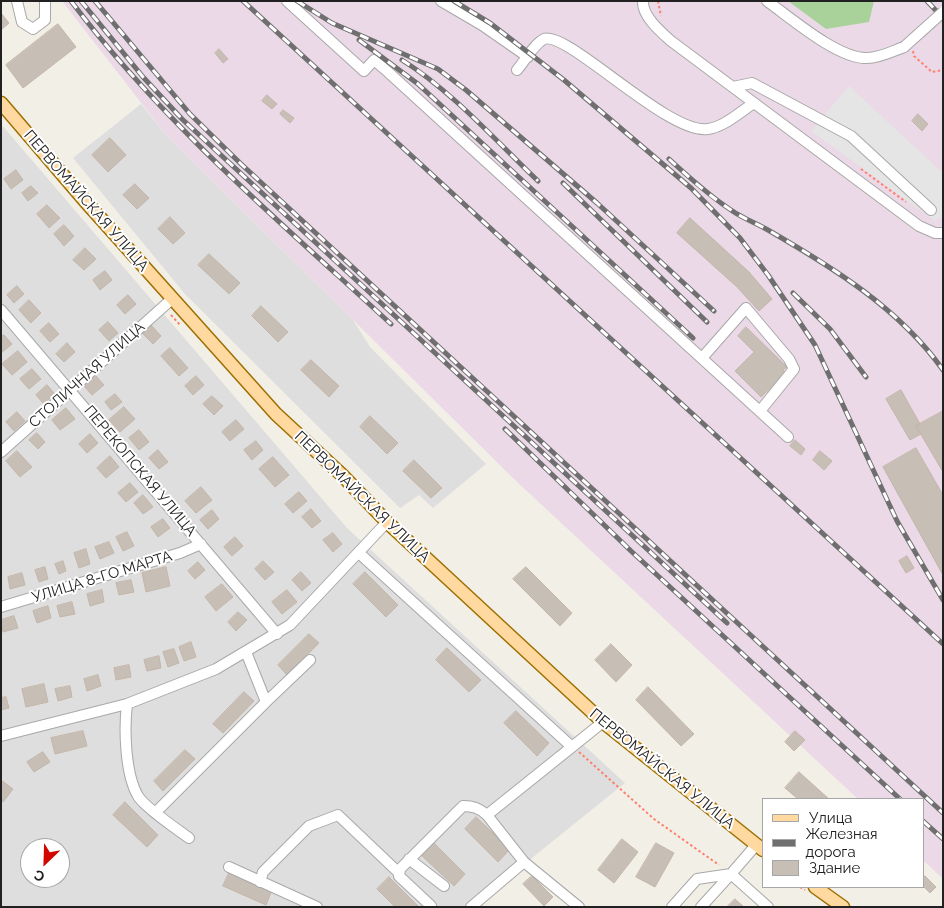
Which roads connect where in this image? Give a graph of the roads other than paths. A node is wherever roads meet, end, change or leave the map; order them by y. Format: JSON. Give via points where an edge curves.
{"nodes":[{"id":1,"x":18,"y":1,"type":"edge"},
{"id":2,"x":45,"y":1,"type":"edge"},
{"id":3,"x":288,"y":1,"type":"edge"},
{"id":4,"x":441,"y":1,"type":"edge"},
{"id":5,"x":643,"y":1,"type":"edge"},
{"id":6,"x":767,"y":1,"type":"edge"},
{"id":7,"x":943,"y":12,"type":"edge"},
{"id":8,"x":528,"y":57,"type":"junction"},
{"id":9,"x":517,"y":70,"type":"dead end"},
{"id":10,"x":733,"y":87,"type":"junction"},
{"id":11,"x":754,"y":103,"type":"junction"},
{"id":12,"x":1,"y":104,"type":"edge"},
{"id":13,"x":931,"y":210,"type":"dead end"},
{"id":14,"x":943,"y":224,"type":"edge"},
{"id":15,"x":939,"y":233,"type":"edge"},
{"id":16,"x":173,"y":298,"type":"junction"},
{"id":17,"x":1,"y":310,"type":"edge"},
{"id":18,"x":702,"y":358,"type":"junction"},
{"id":19,"x":70,"y":390,"type":"junction"},
{"id":20,"x":760,"y":411,"type":"junction"},
{"id":21,"x":788,"y":436,"type":"dead end"},
{"id":22,"x":1,"y":452,"type":"edge"},
{"id":23,"x":387,"y":522,"type":"junction"},
{"id":24,"x":201,"y":544,"type":"junction"},
{"id":25,"x":360,"y":554,"type":"junction"},
{"id":26,"x":1,"y":607,"type":"edge"},
{"id":27,"x":277,"y":634,"type":"junction"},
{"id":28,"x":246,"y":652,"type":"junction"},
{"id":29,"x":310,"y":660,"type":"dead end"},
{"id":30,"x":266,"y":702,"type":"junction"},
{"id":31,"x":127,"y":704,"type":"junction"},
{"id":32,"x":603,"y":722,"type":"junction"},
{"id":33,"x":1,"y":736,"type":"edge"},
{"id":34,"x":571,"y":746,"type":"junction"},
{"id":35,"x":156,"y":812,"type":"junction"},
{"id":36,"x":487,"y":815,"type":"junction"},
{"id":37,"x":189,"y":838,"type":"dead end"},
{"id":38,"x":760,"y":848,"type":"edge"},
{"id":39,"x":409,"y":859,"type":"junction"},
{"id":40,"x":524,"y":862,"type":"junction"},
{"id":41,"x":229,"y":867,"type":"dead end"},
{"id":42,"x":399,"y":872,"type":"junction"},
{"id":43,"x":731,"y":874,"type":"junction"},
{"id":44,"x":260,"y":882,"type":"junction"},
{"id":45,"x":444,"y":886,"type":"dead end"},
{"id":46,"x":816,"y":888,"type":"edge"},
{"id":47,"x":431,"y":906,"type":"edge"},
{"id":48,"x":318,"y":907,"type":"edge"},
{"id":49,"x":471,"y":907,"type":"edge"},
{"id":50,"x":579,"y":907,"type":"edge"},
{"id":51,"x":672,"y":907,"type":"edge"},
{"id":52,"x":701,"y":907,"type":"edge"},
{"id":53,"x":768,"y":907,"type":"edge"},
{"id":54,"x":843,"y":907,"type":"edge"}],
"edges":[{"from":1,"to":2,"type":"street","via":[[22,22],[33,29],[45,20]]},
{"from":3,"to":18,"type":"street","via":[[364,71],[374,60],[388,72]]},
{"from":4,"to":8,"type":"street"},
{"from":5,"to":10,"type":"street","via":[[654,26]]},
{"from":6,"to":7,"type":"street","bridge":true,"via":[[805,30],[854,57],[868,58],[904,47]]},
{"from":8,"to":9,"type":"street"},
{"from":8,"to":11,"type":"street","via":[[543,40],[552,38],[674,118],[698,129],[719,125]]},
{"from":10,"to":11,"type":"street"},
{"from":10,"to":13,"type":"street","via":[[752,83],[851,136]]},
{"from":11,"to":15,"type":"street","via":[[919,226]]},
{"from":12,"to":16,"type":"main road","name":"ПЕРВОМАЙСКАЯ УЛИЦА"},
{"from":14,"to":15,"type":"street"},
{"from":16,"to":19,"type":"street","name":"СТОЛИЧНАЯ УЛИЦА"},
{"from":16,"to":23,"type":"main road","name":"ПЕРВОМАЙСКАЯ УЛИЦА","via":[[276,414]]},
{"from":17,"to":19,"type":"street","name":"ПЕРЕКОПСКАЯ УЛИЦА"},
{"from":18,"to":20,"type":"street"},
{"from":18,"to":20,"type":"street","via":[[746,308],[794,369]]},
{"from":19,"to":22,"type":"street","name":"СТОЛИЧНАЯ УЛИЦА"},
{"from":19,"to":24,"type":"street","name":"ПЕРЕКОПСКАЯ УЛИЦА"},
{"from":20,"to":21,"type":"street"},
{"from":23,"to":25,"type":"street"},
{"from":23,"to":32,"type":"main road","name":"ПЕРВОМАЙСКАЯ УЛИЦА"},
{"from":24,"to":26,"type":"street","name":"УЛИЦА 8-ГО МАРТА"},
{"from":24,"to":27,"type":"street","name":"ПЕРЕКОПСКАЯ УЛИЦА"},
{"from":25,"to":27,"type":"street"},
{"from":25,"to":34,"type":"street"},
{"from":27,"to":28,"type":"street"},
{"from":28,"to":30,"type":"street"},
{"from":28,"to":31,"type":"street","via":[[216,669]]},
{"from":29,"to":30,"type":"street"},
{"from":30,"to":35,"type":"street"},
{"from":31,"to":33,"type":"street"},
{"from":31,"to":35,"type":"street","via":[[125,721],[132,781],[138,798]]},
{"from":32,"to":34,"type":"street"},
{"from":32,"to":38,"type":"main road","name":"ПЕРВОМАЙСКАЯ УЛИЦА"},
{"from":34,"to":36,"type":"street"},
{"from":35,"to":37,"type":"street"},
{"from":36,"to":39,"type":"street","via":[[480,809],[463,806]]},
{"from":36,"to":40,"type":"street"},
{"from":38,"to":43,"type":"street"},
{"from":39,"to":42,"type":"street"},
{"from":39,"to":45,"type":"street"},
{"from":40,"to":49,"type":"street"},
{"from":40,"to":50,"type":"street"},
{"from":41,"to":44,"type":"street"},
{"from":42,"to":44,"type":"street","via":[[338,815],[310,826],[263,872]]},
{"from":42,"to":47,"type":"street","via":[[399,876]]},
{"from":43,"to":51,"type":"street","via":[[697,879]]},
{"from":43,"to":52,"type":"street"},
{"from":43,"to":53,"type":"street"},
{"from":44,"to":48,"type":"street"},
{"from":46,"to":54,"type":"main road"}]}
